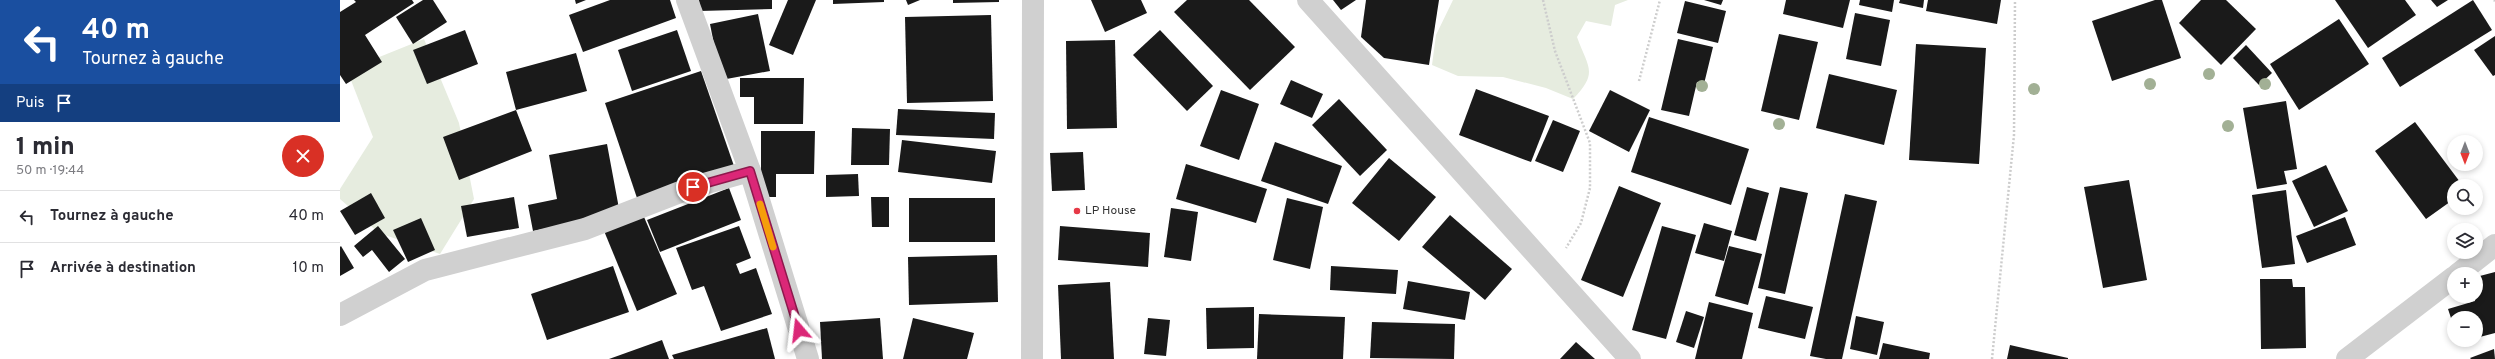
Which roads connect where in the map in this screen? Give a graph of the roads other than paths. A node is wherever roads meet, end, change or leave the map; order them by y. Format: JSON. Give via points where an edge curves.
{"nodes":[{"id":1,"x":687,"y":0,"type":"edge"},
{"id":2,"x":1033,"y":0,"type":"edge"},
{"id":3,"x":1308,"y":0,"type":"edge"},
{"id":4,"x":750,"y":171,"type":"junction"},
{"id":5,"x":2495,"y":245,"type":"edge"},
{"id":6,"x":2467,"y":267,"type":"edge"},
{"id":7,"x":2447,"y":282,"type":"edge"},
{"id":8,"x":340,"y":315,"type":"edge"},
{"id":9,"x":808,"y":359,"type":"edge"},
{"id":10,"x":1032,"y":359,"type":"edge"},
{"id":11,"x":1630,"y":359,"type":"edge"},
{"id":12,"x":2347,"y":359,"type":"edge"}],
"edges":[{"from":1,"to":4,"type":"street"},
{"from":2,"to":10,"type":"street"},
{"from":3,"to":11,"type":"street"},
{"from":4,"to":8,"type":"street","via":[[693,187],[585,229],[425,270]]},
{"from":4,"to":9,"type":"street"},
{"from":5,"to":6,"type":"street"},
{"from":7,"to":12,"type":"street"}]}
